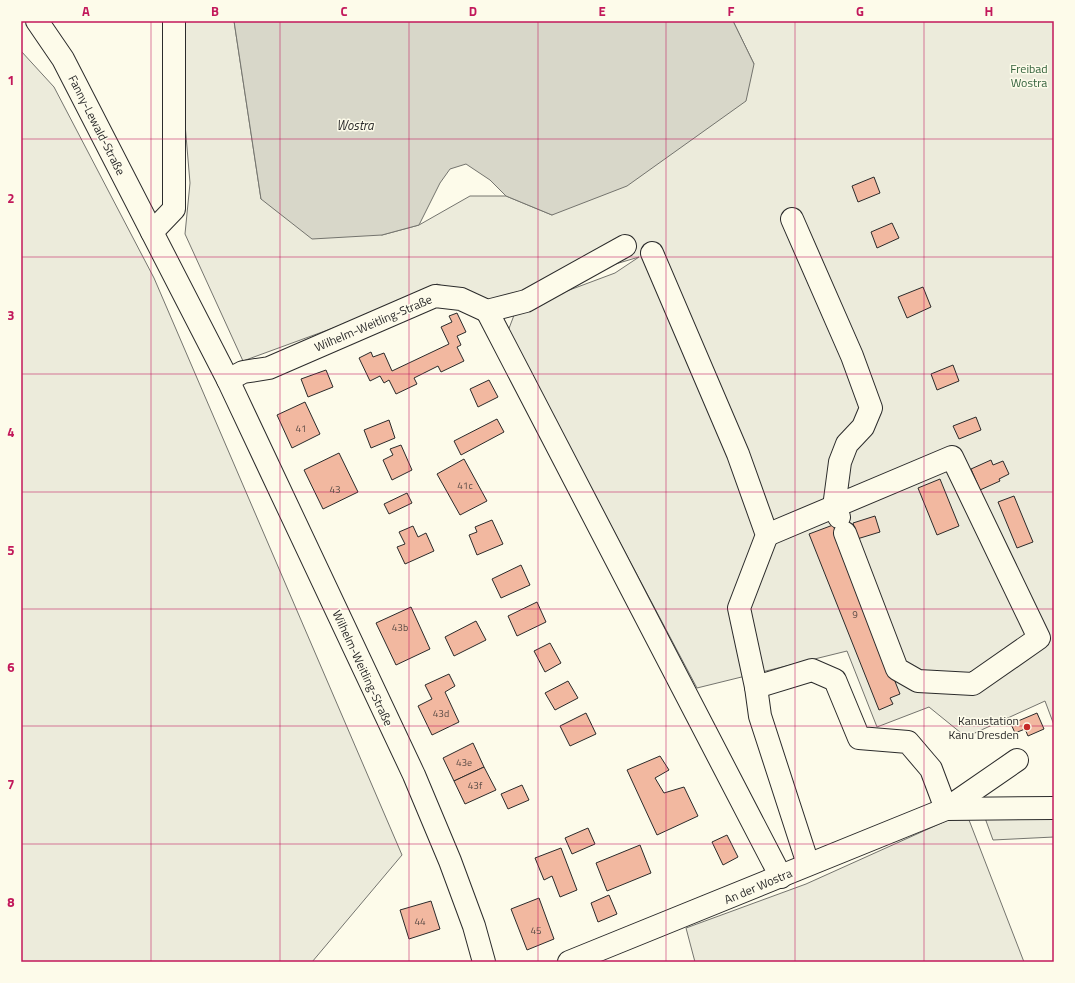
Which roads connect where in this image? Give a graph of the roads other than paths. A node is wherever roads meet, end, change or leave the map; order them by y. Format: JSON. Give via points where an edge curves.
{"nodes":[{"id":1,"x":37,"y":21,"type":"edge"},
{"id":2,"x":174,"y":21,"type":"edge"},
{"id":3,"x":792,"y":219,"type":"dead end"},
{"id":4,"x":152,"y":232,"type":"junction"},
{"id":5,"x":625,"y":246,"type":"dead end"},
{"id":6,"x":652,"y":254,"type":"dead end"},
{"id":7,"x":487,"y":311,"type":"junction"},
{"id":8,"x":228,"y":380,"type":"junction"},
{"id":9,"x":840,"y":520,"type":"junction"},
{"id":10,"x":767,"y":535,"type":"junction"},
{"id":11,"x":1046,"y":634,"type":"edge"},
{"id":12,"x":756,"y":687,"type":"junction"},
{"id":13,"x":1017,"y":760,"type":"dead end"},
{"id":14,"x":1054,"y":808,"type":"edge"},
{"id":15,"x":946,"y":809,"type":"junction"},
{"id":16,"x":808,"y":864,"type":"junction"},
{"id":17,"x":781,"y":877,"type":"junction"},
{"id":18,"x":484,"y":962,"type":"edge"},
{"id":19,"x":570,"y":962,"type":"edge"}],
"edges":[{"from":1,"to":4,"type":"street","name":"Fanny-Lewald-Straße","via":[[63,59]]},
{"from":2,"to":4,"type":"street","via":[[174,209]]},
{"from":3,"to":9,"type":"street","via":[[852,356],[871,408],[863,427],[847,444],[840,462]]},
{"from":4,"to":8,"type":"street","name":"Wilhelm-Weitling-Straße"},
{"from":5,"to":7,"type":"street","via":[[526,301]]},
{"from":6,"to":10,"type":"street","via":[[738,454]]},
{"from":7,"to":8,"type":"street","name":"Wilhelm-Weitling-Straße","via":[[461,299],[435,296],[269,368],[243,372]]},
{"from":7,"to":17,"type":"street"},
{"from":8,"to":18,"type":"street","name":"Wilhelm-Weitling-Straße","via":[[414,775],[450,861],[474,926]]},
{"from":9,"to":10,"type":"street"},
{"from":9,"to":11,"type":"street","via":[[897,669],[918,681],[973,684]]},
{"from":9,"to":11,"type":"street","via":[[952,457]]},
{"from":10,"to":12,"type":"street","via":[[738,608]]},
{"from":12,"to":15,"type":"street","via":[[812,670],[835,680],[859,738],[908,742],[931,769]]},
{"from":12,"to":16,"type":"street","via":[[760,716]]},
{"from":13,"to":15,"type":"street"},
{"from":14,"to":15,"type":"street"},
{"from":15,"to":16,"type":"street","name":"An der Wostra"},
{"from":16,"to":17,"type":"street","name":"An der Wostra"},
{"from":17,"to":19,"type":"street","name":"An der Wostra"}]}
